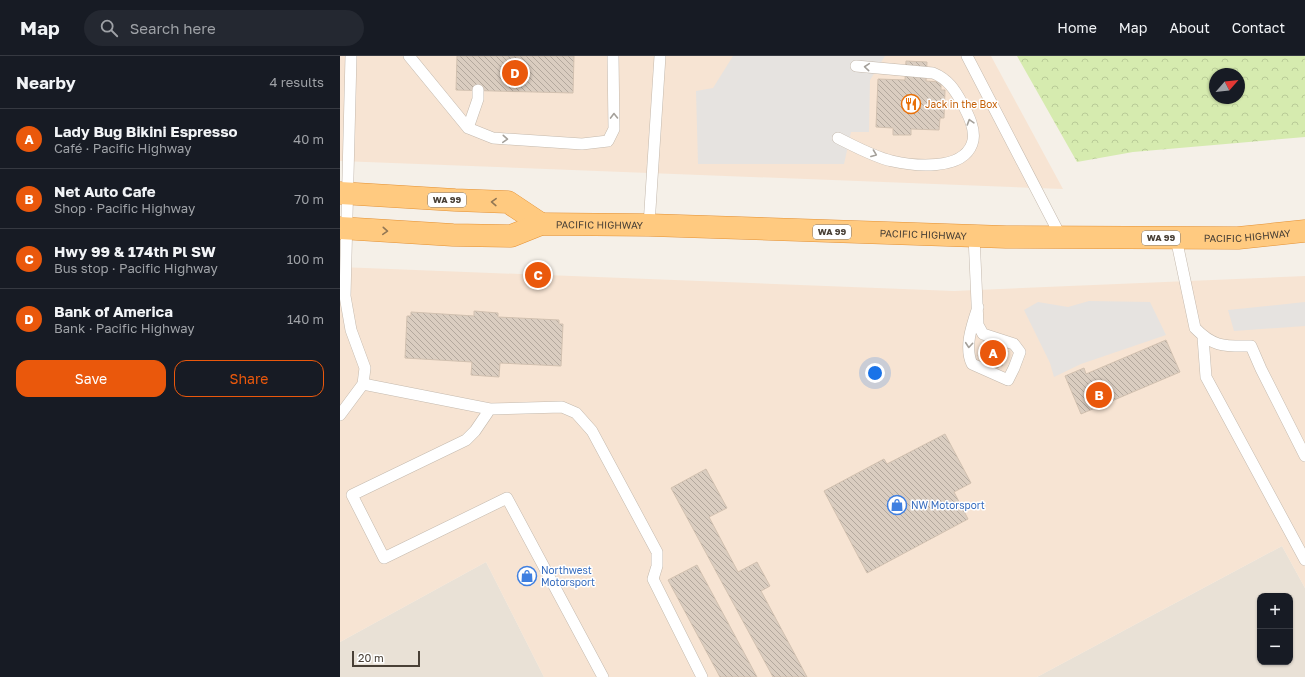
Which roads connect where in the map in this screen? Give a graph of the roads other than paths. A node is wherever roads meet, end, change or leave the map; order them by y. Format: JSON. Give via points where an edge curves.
{"nodes":[{"id":1,"x":351,"y":56,"type":"edge"},
{"id":2,"x":408,"y":56,"type":"edge"},
{"id":3,"x":613,"y":56,"type":"edge"},
{"id":4,"x":660,"y":56,"type":"edge"},
{"id":5,"x":967,"y":56,"type":"edge"},
{"id":6,"x":856,"y":66,"type":"dead end"},
{"id":7,"x":478,"y":90,"type":"dead end"},
{"id":8,"x":468,"y":128,"type":"junction"},
{"id":9,"x":838,"y":138,"type":"dead end"},
{"id":10,"x":344,"y":193,"type":"edge"},
{"id":11,"x":541,"y":224,"type":"junction"},
{"id":12,"x":649,"y":225,"type":"junction"},
{"id":13,"x":343,"y":228,"type":"edge"},
{"id":14,"x":1305,"y":231,"type":"edge"},
{"id":15,"x":974,"y":236,"type":"junction"},
{"id":16,"x":1061,"y":238,"type":"junction"},
{"id":17,"x":1176,"y":238,"type":"junction"},
{"id":18,"x":978,"y":307,"type":"junction"},
{"id":19,"x":1203,"y":337,"type":"junction"},
{"id":20,"x":363,"y":384,"type":"junction"},
{"id":21,"x":490,"y":410,"type":"junction"},
{"id":22,"x":340,"y":415,"type":"edge"},
{"id":23,"x":1305,"y":456,"type":"edge"},
{"id":24,"x":1305,"y":560,"type":"edge"},
{"id":25,"x":603,"y":677,"type":"edge"},
{"id":26,"x":702,"y":677,"type":"edge"}],
"edges":[{"from":1,"to":10,"type":"lane"},
{"from":2,"to":8,"type":"lane"},
{"from":8,"to":3,"type":"lane","one_way":true,"via":[[493,138],[582,144],[608,141],[614,129]]},
{"from":4,"to":12,"type":"lane"},
{"from":5,"to":16,"type":"lane"},
{"from":9,"to":6,"type":"lane","one_way":true,"via":[[891,161],[924,165],[948,164],[963,156],[972,143],[972,125],[966,111],[954,88],[941,76],[933,73]]},
{"from":7,"to":8,"type":"lane","via":[[478,99]]},
{"from":11,"to":10,"type":"highway","name":"PACIFIC HIGHWAY","number":"WA 99","one_way":true,"via":[[508,202]]},
{"from":10,"to":13,"type":"lane"},
{"from":11,"to":12,"type":"highway","name":"PACIFIC HIGHWAY","number":"WA 99"},
{"from":13,"to":11,"type":"highway","name":"PACIFIC HIGHWAY","number":"WA 99","one_way":true,"via":[[510,236]]},
{"from":12,"to":15,"type":"highway","name":"PACIFIC HIGHWAY","number":"WA 99"},
{"from":13,"to":20,"type":"lane","via":[[345,296],[351,330],[365,368]]},
{"from":14,"to":17,"type":"highway","name":"PACIFIC HIGHWAY","number":"WA 99","via":[[1238,238]]},
{"from":15,"to":16,"type":"highway","name":"PACIFIC HIGHWAY","number":"WA 99"},
{"from":15,"to":18,"type":"lane"},
{"from":16,"to":17,"type":"highway","name":"PACIFIC HIGHWAY","number":"WA 99"},
{"from":17,"to":19,"type":"lane","via":[[1195,328]]},
{"from":18,"to":18,"type":"lane","one_way":true,"via":[[968,344],[969,358],[972,364],[1008,380],[1020,352],[1014,344],[983,334],[978,325]]},
{"from":19,"to":23,"type":"lane","via":[[1223,346],[1251,346]]},
{"from":19,"to":24,"type":"lane","via":[[1206,376]]},
{"from":20,"to":21,"type":"lane"},
{"from":20,"to":22,"type":"lane"},
{"from":21,"to":25,"type":"lane","via":[[466,440],[352,495],[384,558],[507,498]]},
{"from":21,"to":26,"type":"lane","via":[[562,407],[576,413],[592,431],[657,552],[657,566],[652,579]]}]}
